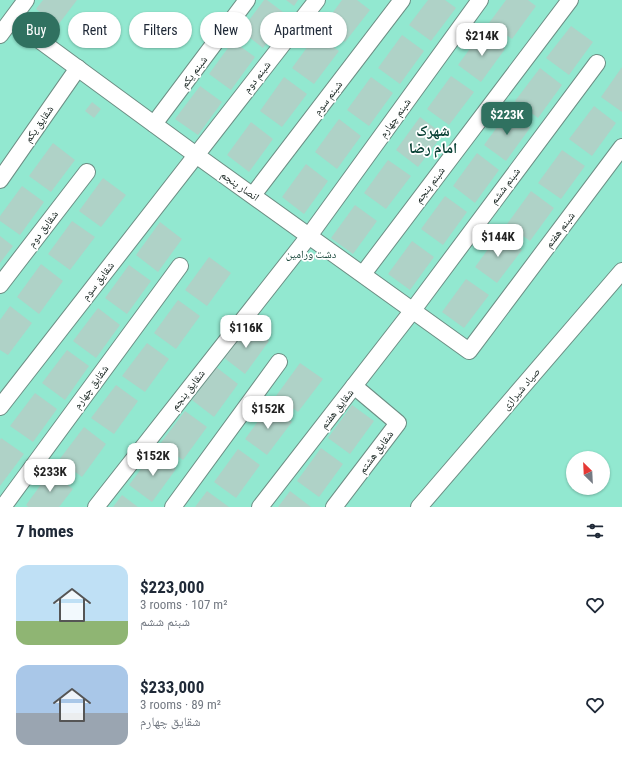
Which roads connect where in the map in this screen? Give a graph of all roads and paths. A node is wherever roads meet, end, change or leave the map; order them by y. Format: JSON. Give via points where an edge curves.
{"nodes":[{"id":1,"x":26,"y":0,"type":"edge"},
{"id":2,"x":247,"y":0,"type":"edge"},
{"id":3,"x":317,"y":0,"type":"edge"},
{"id":4,"x":402,"y":0,"type":"edge"},
{"id":5,"x":480,"y":0,"type":"edge"},
{"id":6,"x":570,"y":0,"type":"edge"},
{"id":7,"x":18,"y":12,"type":"edge"},
{"id":8,"x":12,"y":20,"type":"edge"},
{"id":9,"x":0,"y":35,"type":"edge"},
{"id":10,"x":50,"y":48,"type":"edge"},
{"id":11,"x":597,"y":63,"type":"dead end"},
{"id":12,"x":78,"y":68,"type":"junction"},
{"id":13,"x":154,"y":124,"type":"junction"},
{"id":14,"x":622,"y":147,"type":"edge"},
{"id":15,"x":196,"y":155,"type":"junction"},
{"id":16,"x":86,"y":172,"type":"dead end"},
{"id":17,"x":0,"y":180,"type":"edge"},
{"id":18,"x":253,"y":195,"type":"junction"},
{"id":19,"x":309,"y":236,"type":"junction"},
{"id":20,"x":180,"y":266,"type":"dead end"},
{"id":21,"x":622,"y":271,"type":"edge"},
{"id":22,"x":363,"y":274,"type":"junction"},
{"id":23,"x":0,"y":285,"type":"edge"},
{"id":24,"x":413,"y":310,"type":"junction"},
{"id":25,"x":469,"y":351,"type":"joint"},
{"id":26,"x":279,"y":362,"type":"dead end"},
{"id":27,"x":354,"y":386,"type":"junction"},
{"id":28,"x":0,"y":407,"type":"edge"},
{"id":29,"x":3,"y":507,"type":"edge"},
{"id":30,"x":96,"y":507,"type":"edge"},
{"id":31,"x":174,"y":507,"type":"edge"},
{"id":32,"x":260,"y":507,"type":"edge"},
{"id":33,"x":334,"y":507,"type":"edge"},
{"id":34,"x":419,"y":507,"type":"edge"}],
"edges":[{"from":1,"to":7,"type":"street"},
{"from":2,"to":13,"type":"street","name":"شبنم یکم"},
{"from":3,"to":15,"type":"street","name":"شبنم دوم"},
{"from":4,"to":18,"type":"street","name":"شبنم سوم"},
{"from":5,"to":19,"type":"street","name":"شبنم چهارم"},
{"from":6,"to":22,"type":"street","name":"شبنم پنجم"},
{"from":8,"to":9,"type":"street"},
{"from":10,"to":12,"type":"street","name":"انصار پنجم"},
{"from":11,"to":24,"type":"street","name":"شبنم ششم"},
{"from":12,"to":13,"type":"street","name":"انصار پنجم"},
{"from":12,"to":17,"type":"street","name":"شقایق یکم"},
{"from":13,"to":15,"type":"street","name":"انصار پنجم"},
{"from":14,"to":25,"type":"street","name":"شبنم هفتم"},
{"from":15,"to":18,"type":"street","name":"انصار پنجم"},
{"from":15,"to":28,"type":"street","name":"شقایق سوم"},
{"from":16,"to":23,"type":"street","name":"شقایق دوم"},
{"from":18,"to":19,"type":"street","name":"انصار پنجم"},
{"from":19,"to":22,"type":"street","name":"انصار پنجم"},
{"from":19,"to":30,"type":"street","name":"شقایق پنجم"},
{"from":20,"to":29,"type":"street","name":"شقایق چهارم"},
{"from":21,"to":34,"type":"street","name":"صیاد شیرازی"},
{"from":22,"to":24,"type":"street","name":"انصار پنجم"},
{"from":24,"to":25,"type":"street","name":"انصار پنجم"},
{"from":24,"to":27,"type":"street","name":"شقایق هفتم"},
{"from":26,"to":31,"type":"street"},
{"from":27,"to":32,"type":"street","name":"شقایق هفتم"},
{"from":27,"to":33,"type":"street","name":"شقایق هشتم","via":[[398,424]]}]}
